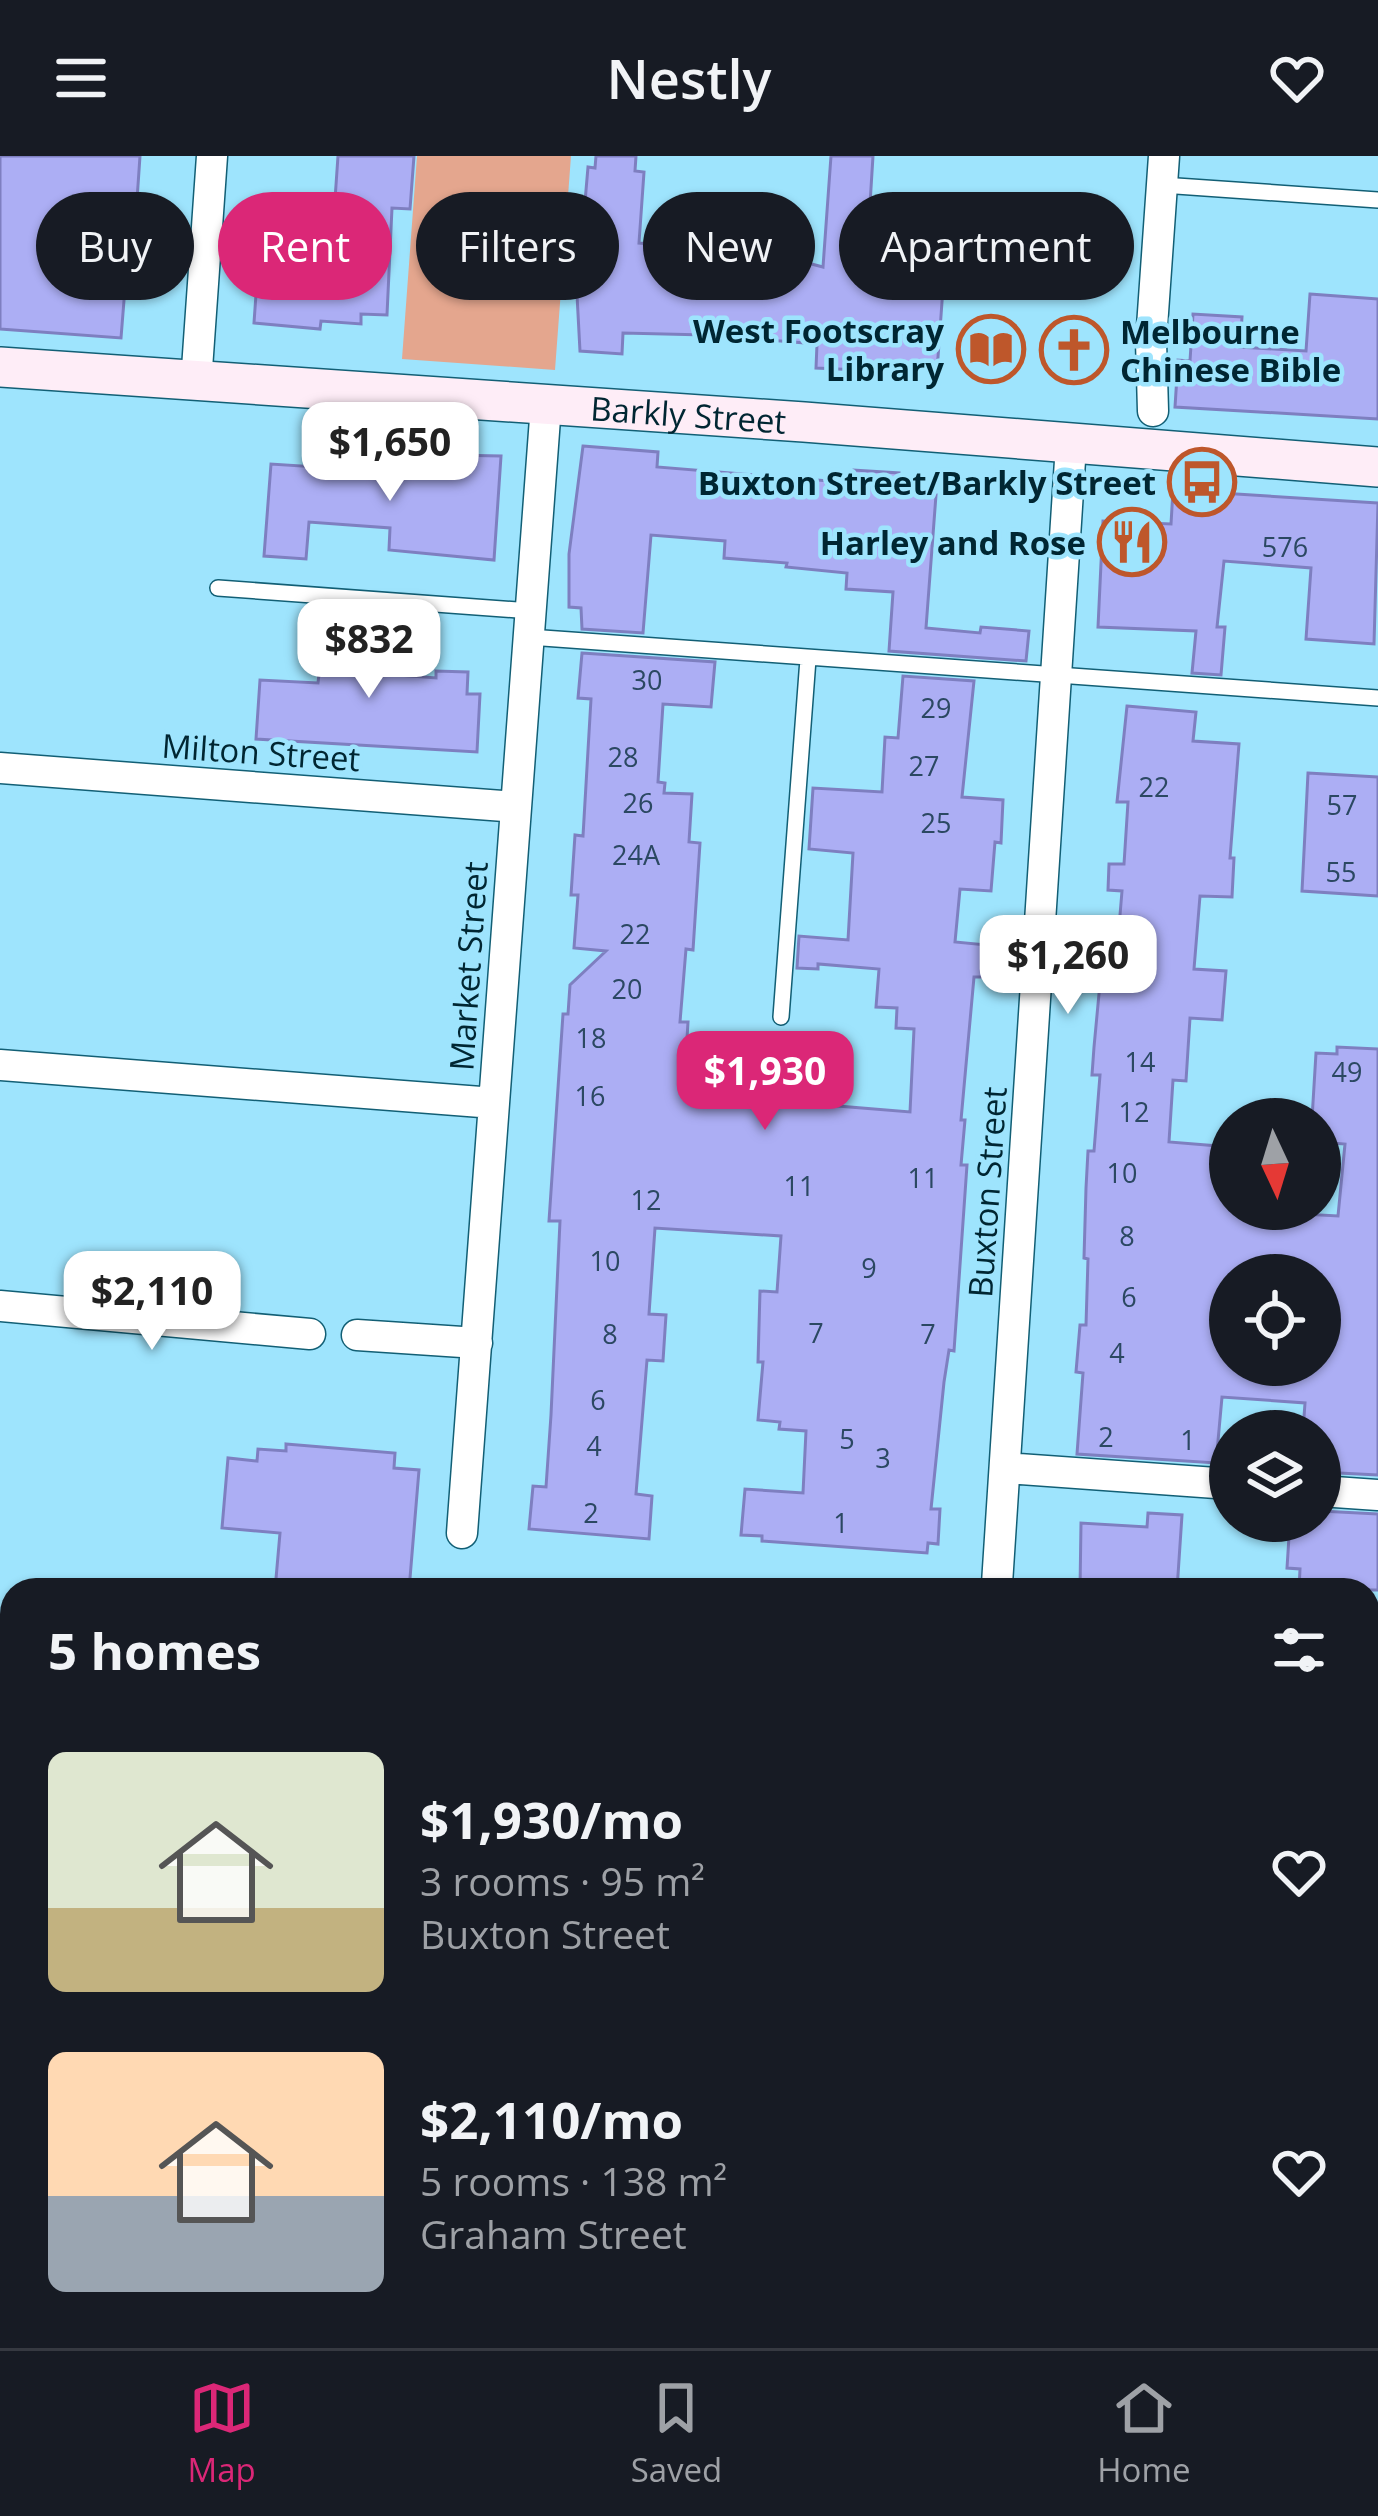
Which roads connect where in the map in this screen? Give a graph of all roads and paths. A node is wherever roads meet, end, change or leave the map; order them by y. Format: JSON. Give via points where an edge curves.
{"nodes":[{"id":1,"x":212,"y":156,"type":"edge"},
{"id":2,"x":1163,"y":170,"type":"edge"},
{"id":3,"x":1378,"y":200,"type":"edge"},
{"id":4,"x":0,"y":367,"type":"edge"},
{"id":5,"x":196,"y":382,"type":"junction"},
{"id":6,"x":546,"y":405,"type":"junction"},
{"id":7,"x":1153,"y":411,"type":"dead end"},
{"id":8,"x":1071,"y":446,"type":"junction"},
{"id":9,"x":1378,"y":467,"type":"edge"},
{"id":10,"x":218,"y":588,"type":"dead end"},
{"id":11,"x":530,"y":624,"type":"junction"},
{"id":12,"x":808,"y":658,"type":"junction"},
{"id":13,"x":1057,"y":676,"type":"junction"},
{"id":14,"x":1378,"y":698,"type":"edge"},
{"id":15,"x":0,"y":768,"type":"edge"},
{"id":16,"x":516,"y":807,"type":"junction"},
{"id":17,"x":781,"y":1017,"type":"dead end"},
{"id":18,"x":0,"y":1066,"type":"edge"},
{"id":19,"x":494,"y":1103,"type":"junction"},
{"id":20,"x":0,"y":1306,"type":"edge"},
{"id":21,"x":310,"y":1334,"type":"dead end"},
{"id":22,"x":358,"y":1334,"type":"dead end"},
{"id":23,"x":478,"y":1343,"type":"junction"},
{"id":24,"x":1005,"y":1468,"type":"junction"},
{"id":25,"x":1209,"y":1483,"type":"edge"},
{"id":26,"x":1341,"y":1492,"type":"edge"},
{"id":27,"x":1378,"y":1495,"type":"edge"},
{"id":28,"x":462,"y":1533,"type":"dead end"},
{"id":29,"x":997,"y":1578,"type":"edge"}],
"edges":[{"from":1,"to":5,"type":"street"},
{"from":2,"to":3,"type":"lane"},
{"from":2,"to":7,"type":"street"},
{"from":4,"to":5,"type":"street","name":"Barkly Street"},
{"from":5,"to":6,"type":"street","name":"Barkly Street"},
{"from":6,"to":8,"type":"street","name":"Barkly Street"},
{"from":6,"to":11,"type":"street","name":"Market Street"},
{"from":8,"to":9,"type":"street","name":"Barkly Street"},
{"from":8,"to":13,"type":"street","name":"Buxton Street"},
{"from":10,"to":11,"type":"lane"},
{"from":11,"to":12,"type":"lane"},
{"from":11,"to":16,"type":"street","name":"Market Street"},
{"from":12,"to":13,"type":"lane"},
{"from":12,"to":17,"type":"lane"},
{"from":13,"to":14,"type":"lane"},
{"from":13,"to":24,"type":"street","name":"Buxton Street"},
{"from":15,"to":16,"type":"street","name":"Milton Street"},
{"from":16,"to":19,"type":"street","name":"Market Street"},
{"from":18,"to":19,"type":"street"},
{"from":19,"to":23,"type":"street","name":"Market Street"},
{"from":20,"to":21,"type":"street"},
{"from":22,"to":23,"type":"street"},
{"from":23,"to":28,"type":"street","name":"Market Street"},
{"from":24,"to":25,"type":"street"},
{"from":24,"to":29,"type":"street","name":"Buxton Street"},
{"from":26,"to":27,"type":"street"}]}
